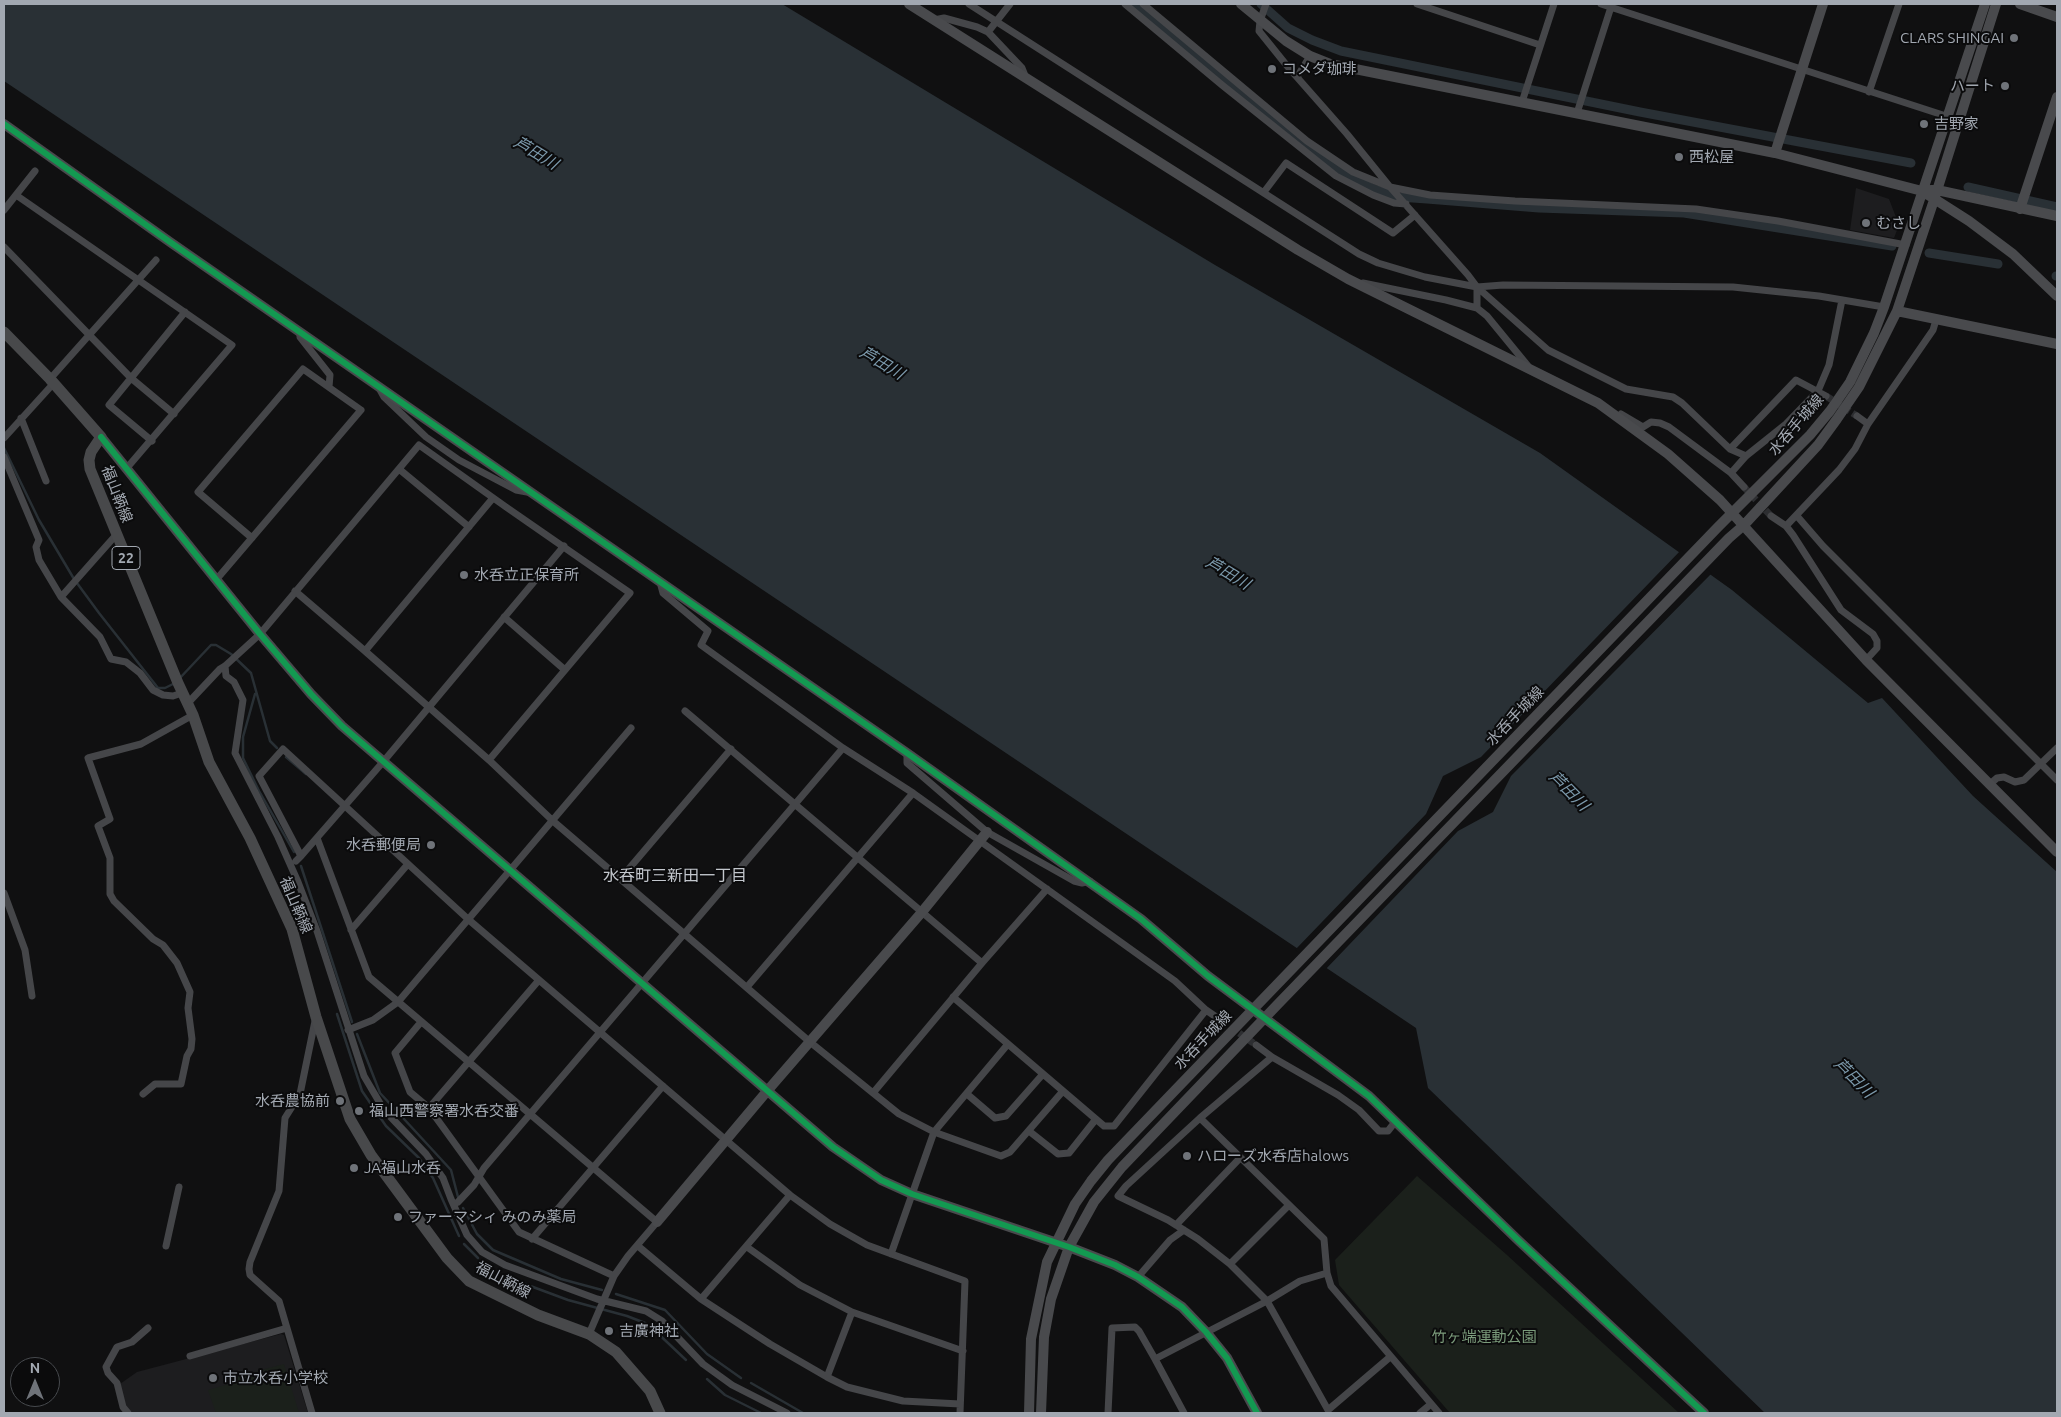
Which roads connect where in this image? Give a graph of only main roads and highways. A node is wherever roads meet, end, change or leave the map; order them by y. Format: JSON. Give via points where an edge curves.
{"nodes":[{"id":1,"x":4,"y":332,"type":"edge"},
{"id":2,"x":660,"y":1413,"type":"edge"}],
"edges":[{"from":1,"to":2,"type":"main road","name":"福山鞆線","number":"22","via":[[101,437],[91,452],[90,469],[209,762],[250,838],[292,929],[316,1017],[350,1119],[371,1155],[447,1258],[469,1281],[538,1315],[589,1334],[616,1352],[650,1391]]}]}
